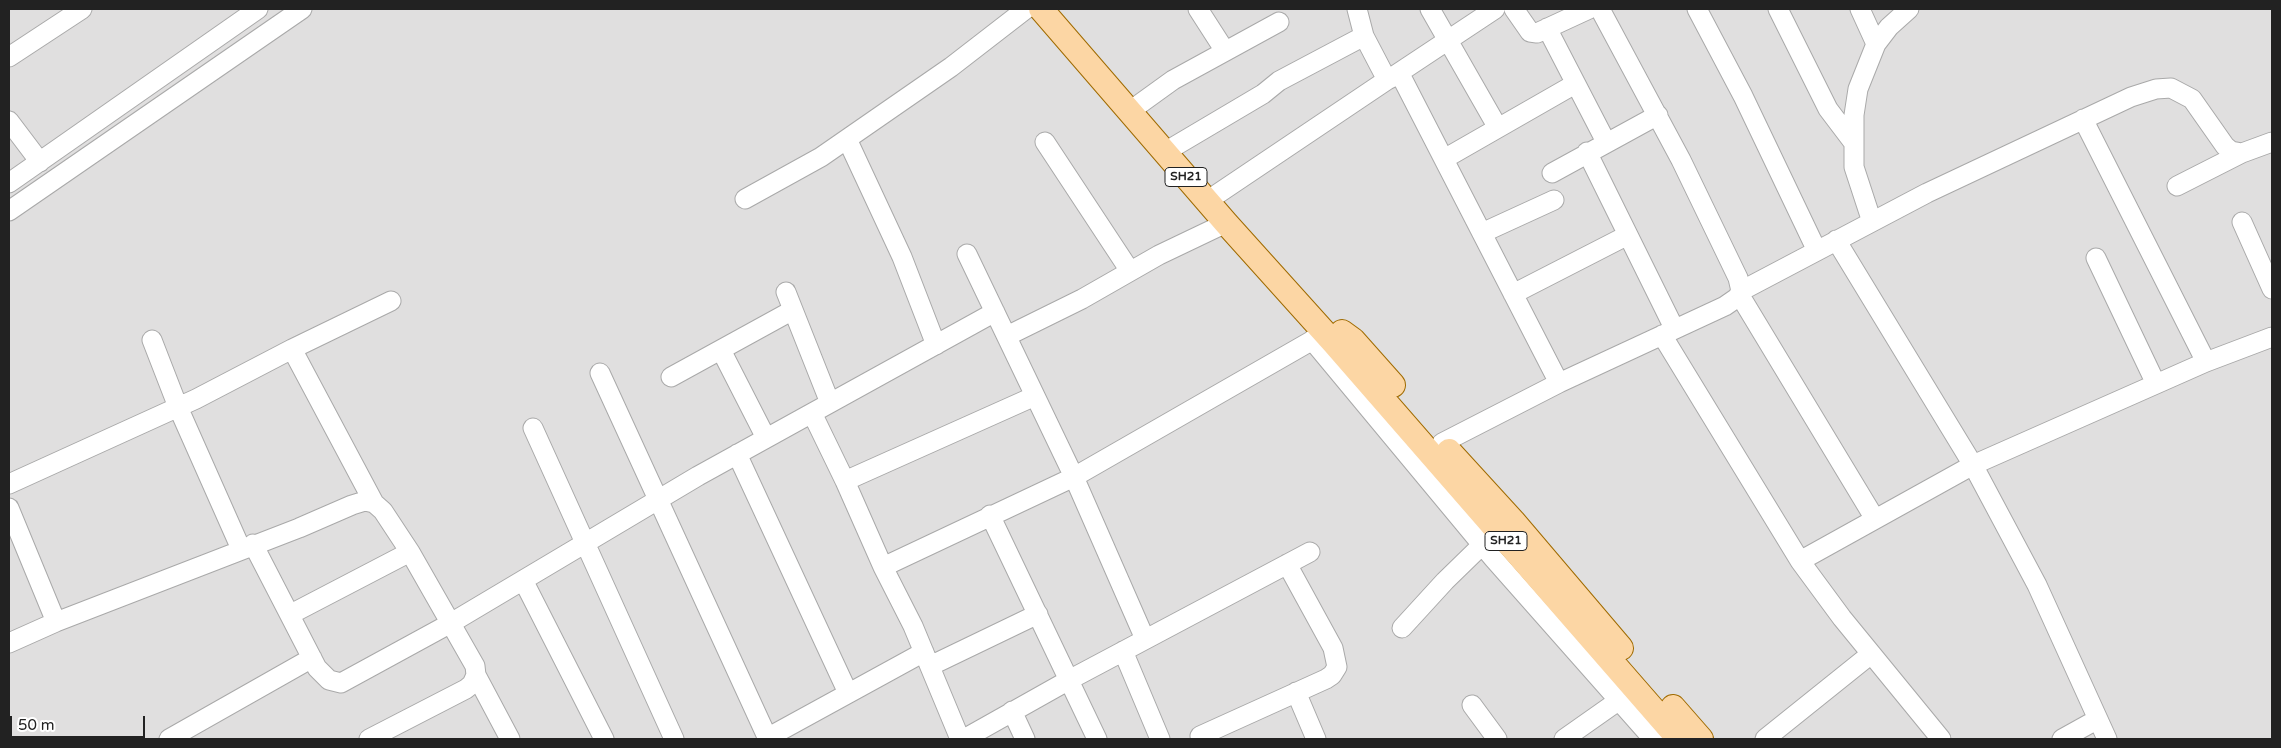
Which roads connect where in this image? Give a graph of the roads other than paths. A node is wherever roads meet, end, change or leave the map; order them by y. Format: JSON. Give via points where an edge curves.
{"nodes":[{"id":1,"x":82,"y":9,"type":"edge"},
{"id":2,"x":258,"y":9,"type":"edge"},
{"id":3,"x":302,"y":9,"type":"edge"},
{"id":4,"x":1026,"y":9,"type":"edge"},
{"id":5,"x":1041,"y":9,"type":"edge"},
{"id":6,"x":1198,"y":9,"type":"edge"},
{"id":7,"x":1357,"y":9,"type":"edge"},
{"id":8,"x":1430,"y":9,"type":"edge"},
{"id":9,"x":1496,"y":9,"type":"edge"},
{"id":10,"x":1514,"y":9,"type":"edge"},
{"id":11,"x":1590,"y":9,"type":"edge"},
{"id":12,"x":1600,"y":9,"type":"edge"},
{"id":13,"x":1697,"y":9,"type":"edge"},
{"id":14,"x":1778,"y":9,"type":"edge"},
{"id":15,"x":1860,"y":9,"type":"edge"},
{"id":16,"x":1909,"y":9,"type":"edge"},
{"id":17,"x":1279,"y":22,"type":"dead end"},
{"id":18,"x":1547,"y":28,"type":"junction"},
{"id":19,"x":1364,"y":36,"type":"junction"},
{"id":20,"x":1448,"y":40,"type":"junction"},
{"id":21,"x":1876,"y":44,"type":"junction"},
{"id":22,"x":1225,"y":51,"type":"junction"},
{"id":23,"x":9,"y":57,"type":"edge"},
{"id":24,"x":1391,"y":78,"type":"junction"},
{"id":25,"x":1575,"y":84,"type":"junction"},
{"id":26,"x":1130,"y":112,"type":"junction"},
{"id":27,"x":1658,"y":115,"type":"junction"},
{"id":28,"x":2083,"y":119,"type":"junction"},
{"id":29,"x":9,"y":121,"type":"edge"},
{"id":30,"x":1498,"y":128,"type":"junction"},
{"id":31,"x":847,"y":139,"type":"junction"},
{"id":32,"x":1046,"y":142,"type":"dead end"},
{"id":33,"x":1606,"y":142,"type":"junction"},
{"id":34,"x":1852,"y":142,"type":"junction"},
{"id":35,"x":2272,"y":142,"type":"edge"},
{"id":36,"x":1165,"y":152,"type":"junction"},
{"id":37,"x":1587,"y":152,"type":"junction"},
{"id":38,"x":2242,"y":152,"type":"junction"},
{"id":39,"x":1444,"y":159,"type":"junction"},
{"id":40,"x":40,"y":162,"type":"junction"},
{"id":41,"x":1552,"y":173,"type":"dead end"},
{"id":42,"x":9,"y":182,"type":"edge"},
{"id":43,"x":2177,"y":186,"type":"dead end"},
{"id":44,"x":745,"y":199,"type":"dead end"},
{"id":45,"x":1207,"y":200,"type":"junction"},
{"id":46,"x":1554,"y":200,"type":"dead end"},
{"id":47,"x":9,"y":211,"type":"edge"},
{"id":48,"x":1872,"y":222,"type":"junction"},
{"id":49,"x":2242,"y":222,"type":"dead end"},
{"id":50,"x":1226,"y":223,"type":"junction"},
{"id":51,"x":1482,"y":233,"type":"junction"},
{"id":52,"x":1628,"y":234,"type":"junction"},
{"id":53,"x":1836,"y":240,"type":"junction"},
{"id":54,"x":1817,"y":251,"type":"junction"},
{"id":55,"x":967,"y":254,"type":"dead end"},
{"id":56,"x":2096,"y":258,"type":"dead end"},
{"id":57,"x":1130,"y":271,"type":"junction"},
{"id":58,"x":2272,"y":288,"type":"edge"},
{"id":59,"x":786,"y":292,"type":"dead end"},
{"id":60,"x":1740,"y":292,"type":"junction"},
{"id":61,"x":1514,"y":294,"type":"junction"},
{"id":62,"x":391,"y":301,"type":"dead end"},
{"id":63,"x":793,"y":310,"type":"junction"},
{"id":64,"x":995,"y":312,"type":"junction"},
{"id":65,"x":1307,"y":314,"type":"junction"},
{"id":66,"x":1668,"y":332,"type":"junction"},
{"id":67,"x":1007,"y":336,"type":"junction"},
{"id":68,"x":2272,"y":337,"type":"edge"},
{"id":69,"x":1324,"y":338,"type":"junction"},
{"id":70,"x":152,"y":340,"type":"dead end"},
{"id":71,"x":936,"y":345,"type":"junction"},
{"id":72,"x":292,"y":349,"type":"junction"},
{"id":73,"x":721,"y":350,"type":"junction"},
{"id":74,"x":2206,"y":362,"type":"junction"},
{"id":75,"x":600,"y":373,"type":"dead end"},
{"id":76,"x":672,"y":377,"type":"dead end"},
{"id":77,"x":1559,"y":383,"type":"junction"},
{"id":78,"x":2156,"y":384,"type":"junction"},
{"id":79,"x":1036,"y":396,"type":"junction"},
{"id":80,"x":830,"y":403,"type":"junction"},
{"id":81,"x":178,"y":407,"type":"junction"},
{"id":82,"x":812,"y":413,"type":"junction"},
{"id":83,"x":533,"y":428,"type":"dead end"},
{"id":84,"x":766,"y":438,"type":"junction"},
{"id":85,"x":1442,"y":443,"type":"junction"},
{"id":86,"x":737,"y":454,"type":"junction"},
{"id":87,"x":1973,"y":464,"type":"junction"},
{"id":88,"x":1074,"y":477,"type":"junction"},
{"id":89,"x":845,"y":481,"type":"junction"},
{"id":90,"x":9,"y":484,"type":"edge"},
{"id":91,"x":657,"y":500,"type":"junction"},
{"id":92,"x":374,"y":503,"type":"junction"},
{"id":93,"x":9,"y":508,"type":"edge"},
{"id":94,"x":990,"y":515,"type":"junction"},
{"id":95,"x":1875,"y":519,"type":"junction"},
{"id":96,"x":586,"y":543,"type":"junction"},
{"id":97,"x":1482,"y":545,"type":"junction"},
{"id":98,"x":247,"y":547,"type":"junction"},
{"id":99,"x":410,"y":552,"type":"junction"},
{"id":100,"x":1310,"y":552,"type":"dead end"},
{"id":101,"x":1800,"y":561,"type":"junction"},
{"id":102,"x":1287,"y":564,"type":"junction"},
{"id":103,"x":883,"y":567,"type":"junction"},
{"id":104,"x":523,"y":580,"type":"junction"},
{"id":105,"x":291,"y":614,"type":"junction"},
{"id":106,"x":1038,"y":614,"type":"junction"},
{"id":107,"x":56,"y":622,"type":"junction"},
{"id":108,"x":451,"y":624,"type":"junction"},
{"id":109,"x":1402,"y":628,"type":"dead end"},
{"id":110,"x":1145,"y":639,"type":"junction"},
{"id":111,"x":9,"y":643,"type":"edge"},
{"id":112,"x":1123,"y":651,"type":"junction"},
{"id":113,"x":1871,"y":654,"type":"junction"},
{"id":114,"x":312,"y":658,"type":"junction"},
{"id":115,"x":927,"y":659,"type":"junction"},
{"id":116,"x":476,"y":675,"type":"junction"},
{"id":117,"x":1069,"y":680,"type":"junction"},
{"id":118,"x":1296,"y":692,"type":"junction"},
{"id":119,"x":848,"y":693,"type":"junction"},
{"id":120,"x":1618,"y":701,"type":"junction"},
{"id":121,"x":1472,"y":705,"type":"dead end"},
{"id":122,"x":1012,"y":711,"type":"junction"},
{"id":123,"x":2098,"y":719,"type":"junction"},
{"id":124,"x":1200,"y":736,"type":"dead end"},
{"id":125,"x":169,"y":739,"type":"edge"},
{"id":126,"x":368,"y":739,"type":"edge"},
{"id":127,"x":510,"y":739,"type":"edge"},
{"id":128,"x":604,"y":739,"type":"edge"},
{"id":129,"x":674,"y":739,"type":"edge"},
{"id":130,"x":767,"y":739,"type":"edge"},
{"id":131,"x":960,"y":739,"type":"edge"},
{"id":132,"x":964,"y":739,"type":"edge"},
{"id":133,"x":1025,"y":739,"type":"edge"},
{"id":134,"x":1096,"y":739,"type":"edge"},
{"id":135,"x":1160,"y":739,"type":"edge"},
{"id":136,"x":1316,"y":739,"type":"edge"},
{"id":137,"x":1497,"y":739,"type":"edge"},
{"id":138,"x":1564,"y":739,"type":"edge"},
{"id":139,"x":1653,"y":739,"type":"edge"},
{"id":140,"x":1680,"y":739,"type":"edge"},
{"id":141,"x":1701,"y":739,"type":"edge"},
{"id":142,"x":1765,"y":739,"type":"edge"},
{"id":143,"x":1941,"y":739,"type":"edge"},
{"id":144,"x":2062,"y":739,"type":"edge"},
{"id":145,"x":2107,"y":739,"type":"edge"}],
"edges":[{"from":1,"to":23,"type":"street"},
{"from":2,"to":40,"type":"street"},
{"from":3,"to":47,"type":"street"},
{"from":4,"to":31,"type":"street","via":[[951,67]]},
{"from":5,"to":26,"type":"main road","number":"SH21"},
{"from":6,"to":22,"type":"street"},
{"from":7,"to":19,"type":"street"},
{"from":8,"to":20,"type":"street"},
{"from":9,"to":20,"type":"street"},
{"from":10,"to":18,"type":"street","via":[[1530,32]]},
{"from":11,"to":18,"type":"street"},
{"from":12,"to":27,"type":"street"},
{"from":13,"to":54,"type":"street","via":[[1743,96]]},
{"from":14,"to":34,"type":"street","via":[[1828,109]]},
{"from":15,"to":21,"type":"street"},
{"from":16,"to":21,"type":"street"},
{"from":17,"to":22,"type":"street"},
{"from":18,"to":25,"type":"street"},
{"from":19,"to":24,"type":"street"},
{"from":19,"to":36,"type":"street","via":[[1279,81],[1263,94]]},
{"from":20,"to":24,"type":"street"},
{"from":20,"to":30,"type":"street"},
{"from":21,"to":34,"type":"street","via":[[1858,89]]},
{"from":22,"to":26,"type":"street","via":[[1174,80]]},
{"from":24,"to":39,"type":"street","via":[[1403,80]]},
{"from":24,"to":45,"type":"street"},
{"from":25,"to":30,"type":"street"},
{"from":25,"to":33,"type":"street"},
{"from":26,"to":36,"type":"main road","number":"SH21"},
{"from":27,"to":33,"type":"street"},
{"from":27,"to":60,"type":"street","via":[[1734,270]]},
{"from":28,"to":38,"type":"street","via":[[2131,97],[2171,88],[2192,99],[2224,146],[2231,151]]},
{"from":28,"to":48,"type":"street"},
{"from":28,"to":74,"type":"street"},
{"from":29,"to":40,"type":"street"},
{"from":30,"to":39,"type":"street"},
{"from":31,"to":44,"type":"street"},
{"from":31,"to":71,"type":"street","via":[[902,257]]},
{"from":32,"to":57,"type":"street"},
{"from":33,"to":37,"type":"street"},
{"from":34,"to":48,"type":"street","via":[[1854,167]]},
{"from":35,"to":38,"type":"street"},
{"from":36,"to":45,"type":"main road","number":"SH21"},
{"from":37,"to":41,"type":"street"},
{"from":37,"to":52,"type":"street"},
{"from":38,"to":43,"type":"street"},
{"from":39,"to":51,"type":"street"},
{"from":40,"to":42,"type":"street"},
{"from":45,"to":50,"type":"main road","number":"SH21"},
{"from":46,"to":51,"type":"street"},
{"from":48,"to":53,"type":"street"},
{"from":49,"to":58,"type":"street"},
{"from":50,"to":57,"type":"street"},
{"from":50,"to":65,"type":"main road","number":"SH21"},
{"from":51,"to":61,"type":"street"},
{"from":52,"to":61,"type":"street"},
{"from":52,"to":66,"type":"street"},
{"from":53,"to":54,"type":"street"},
{"from":53,"to":87,"type":"street"},
{"from":54,"to":60,"type":"street"},
{"from":55,"to":64,"type":"street"},
{"from":56,"to":78,"type":"street"},
{"from":57,"to":67,"type":"street"},
{"from":59,"to":63,"type":"street"},
{"from":60,"to":66,"type":"street","via":[[1726,306]]},
{"from":60,"to":95,"type":"street"},
{"from":61,"to":77,"type":"street"},
{"from":62,"to":72,"type":"street"},
{"from":63,"to":73,"type":"street"},
{"from":63,"to":80,"type":"street"},
{"from":64,"to":67,"type":"street"},
{"from":64,"to":71,"type":"street"},
{"from":65,"to":69,"type":"main road","number":"SH21"},
{"from":65,"to":85,"type":"main road","via":[[1353,340]]},
{"from":66,"to":77,"type":"street"},
{"from":66,"to":101,"type":"street"},
{"from":67,"to":79,"type":"street"},
{"from":68,"to":74,"type":"street"},
{"from":69,"to":88,"type":"street"},
{"from":69,"to":97,"type":"street"},
{"from":69,"to":140,"type":"main road","number":"SH21"},
{"from":70,"to":81,"type":"street"},
{"from":71,"to":80,"type":"street"},
{"from":72,"to":81,"type":"street"},
{"from":72,"to":92,"type":"street"},
{"from":73,"to":76,"type":"street"},
{"from":73,"to":84,"type":"street"},
{"from":74,"to":78,"type":"street"},
{"from":75,"to":91,"type":"street"},
{"from":77,"to":85,"type":"street"},
{"from":78,"to":87,"type":"street"},
{"from":79,"to":88,"type":"street"},
{"from":79,"to":89,"type":"street"},
{"from":80,"to":82,"type":"street"},
{"from":81,"to":90,"type":"street"},
{"from":81,"to":98,"type":"street"},
{"from":82,"to":84,"type":"street"},
{"from":82,"to":89,"type":"street"},
{"from":83,"to":96,"type":"street"},
{"from":84,"to":86,"type":"street"},
{"from":85,"to":141,"type":"main road"},
{"from":86,"to":91,"type":"street"},
{"from":86,"to":119,"type":"street"},
{"from":87,"to":95,"type":"street"},
{"from":87,"to":123,"type":"street","via":[[2038,585]]},
{"from":88,"to":94,"type":"street"},
{"from":88,"to":110,"type":"street"},
{"from":89,"to":103,"type":"street"},
{"from":91,"to":96,"type":"street"},
{"from":91,"to":130,"type":"street"},
{"from":92,"to":98,"type":"street","via":[[365,501],[352,505]]},
{"from":92,"to":99,"type":"street","via":[[384,511]]},
{"from":93,"to":107,"type":"street"},
{"from":94,"to":103,"type":"street"},
{"from":94,"to":106,"type":"street"},
{"from":95,"to":101,"type":"street"},
{"from":96,"to":104,"type":"street"},
{"from":96,"to":129,"type":"street"},
{"from":97,"to":109,"type":"street"},
{"from":97,"to":120,"type":"street"},
{"from":98,"to":105,"type":"street"},
{"from":98,"to":107,"type":"street"},
{"from":99,"to":105,"type":"street"},
{"from":99,"to":108,"type":"street"},
{"from":100,"to":102,"type":"street"},
{"from":101,"to":113,"type":"street"},
{"from":102,"to":110,"type":"street"},
{"from":102,"to":118,"type":"street","via":[[1334,648],[1337,660],[1332,675]]},
{"from":103,"to":115,"type":"street"},
{"from":104,"to":108,"type":"street"},
{"from":104,"to":128,"type":"street"},
{"from":105,"to":114,"type":"street"},
{"from":106,"to":115,"type":"street"},
{"from":106,"to":117,"type":"street"},
{"from":107,"to":111,"type":"street"},
{"from":108,"to":114,"type":"street","via":[[341,683],[330,680]]},
{"from":108,"to":116,"type":"street","via":[[475,666]]},
{"from":110,"to":112,"type":"street"},
{"from":112,"to":117,"type":"street"},
{"from":112,"to":135,"type":"street"},
{"from":113,"to":142,"type":"street"},
{"from":113,"to":143,"type":"street"},
{"from":114,"to":125,"type":"street"},
{"from":115,"to":119,"type":"street"},
{"from":115,"to":131,"type":"street"},
{"from":116,"to":126,"type":"street","via":[[466,690]]},
{"from":116,"to":127,"type":"street"},
{"from":117,"to":122,"type":"street"},
{"from":117,"to":134,"type":"street"},
{"from":118,"to":124,"type":"street"},
{"from":118,"to":136,"type":"street"},
{"from":119,"to":130,"type":"street"},
{"from":120,"to":138,"type":"street"},
{"from":120,"to":139,"type":"street"},
{"from":121,"to":137,"type":"street"},
{"from":122,"to":132,"type":"street"},
{"from":122,"to":133,"type":"street"},
{"from":123,"to":144,"type":"street"},
{"from":123,"to":145,"type":"street"}]}
